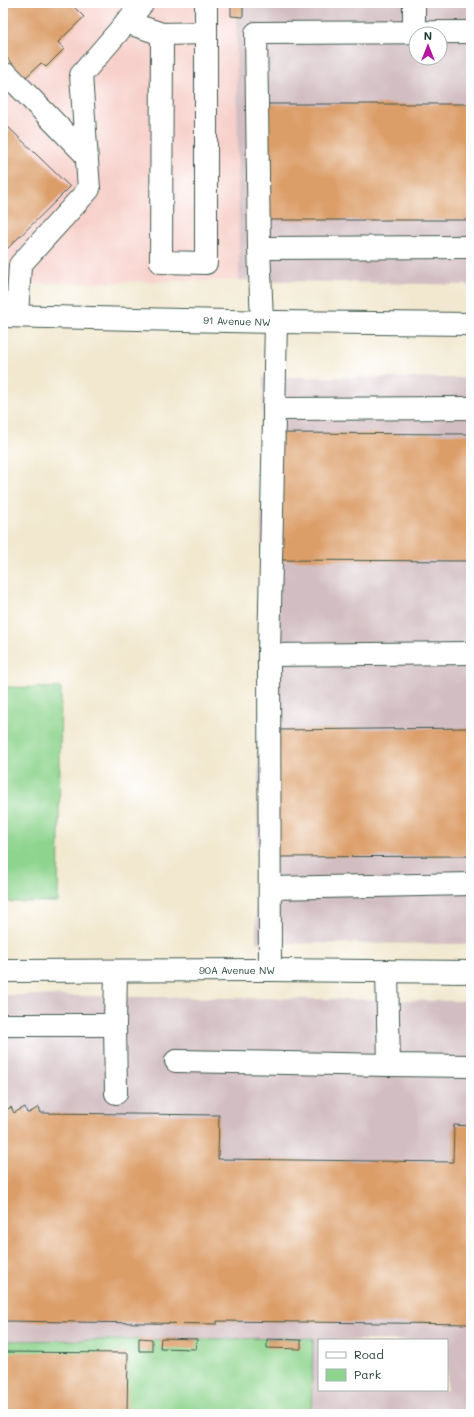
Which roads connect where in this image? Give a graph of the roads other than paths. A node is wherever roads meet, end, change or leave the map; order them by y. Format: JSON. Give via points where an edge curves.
{"nodes":[{"id":1,"x":143,"y":3,"type":"edge"},
{"id":2,"x":206,"y":3,"type":"edge"},
{"id":3,"x":414,"y":3,"type":"edge"},
{"id":4,"x":126,"y":22,"type":"junction"},
{"id":5,"x":414,"y":26,"type":"edge"},
{"id":6,"x":408,"y":32,"type":"edge"},
{"id":7,"x":448,"y":32,"type":"edge"},
{"id":8,"x":471,"y":32,"type":"edge"},
{"id":9,"x":206,"y":33,"type":"junction"},
{"id":10,"x":162,"y":34,"type":"junction"},
{"id":11,"x":8,"y":75,"type":"dead end"},
{"id":12,"x":86,"y":155,"type":"junction"},
{"id":13,"x":471,"y":247,"type":"edge"},
{"id":14,"x":259,"y":248,"type":"junction"},
{"id":15,"x":11,"y":265,"type":"edge"},
{"id":16,"x":10,"y":316,"type":"edge"},
{"id":17,"x":269,"y":322,"type":"junction"},
{"id":18,"x":471,"y":324,"type":"edge"},
{"id":19,"x":471,"y":408,"type":"edge"},
{"id":20,"x":274,"y":409,"type":"junction"},
{"id":21,"x":471,"y":653,"type":"edge"},
{"id":22,"x":269,"y":655,"type":"junction"},
{"id":23,"x":471,"y":884,"type":"edge"},
{"id":24,"x":270,"y":888,"type":"junction"},
{"id":25,"x":270,"y":970,"type":"junction"},
{"id":26,"x":116,"y":971,"type":"junction"},
{"id":27,"x":387,"y":971,"type":"junction"},
{"id":28,"x":3,"y":972,"type":"edge"},
{"id":29,"x":471,"y":972,"type":"edge"},
{"id":30,"x":3,"y":1025,"type":"edge"},
{"id":31,"x":115,"y":1025,"type":"junction"},
{"id":32,"x":176,"y":1061,"type":"dead end"},
{"id":33,"x":389,"y":1065,"type":"junction"},
{"id":34,"x":471,"y":1066,"type":"edge"},
{"id":35,"x":116,"y":1092,"type":"dead end"}],
"edges":[{"from":1,"to":4,"type":"street"},
{"from":2,"to":9,"type":"street"},
{"from":3,"to":5,"type":"street"},
{"from":4,"to":10,"type":"street"},
{"from":4,"to":12,"type":"street","via":[[81,75]]},
{"from":6,"to":14,"type":"street","via":[[256,33]]},
{"from":7,"to":8,"type":"street"},
{"from":9,"to":10,"type":"street"},
{"from":9,"to":10,"type":"street","via":[[206,263],[161,262]]},
{"from":11,"to":12,"type":"street"},
{"from":12,"to":15,"type":"street","via":[[89,189]]},
{"from":13,"to":14,"type":"street"},
{"from":14,"to":17,"type":"street"},
{"from":15,"to":16,"type":"street"},
{"from":16,"to":17,"type":"street","name":"91 Avenue NW"},
{"from":17,"to":18,"type":"street","name":"91 Avenue NW"},
{"from":17,"to":20,"type":"street"},
{"from":19,"to":20,"type":"street"},
{"from":20,"to":22,"type":"street"},
{"from":21,"to":22,"type":"street"},
{"from":22,"to":24,"type":"street"},
{"from":23,"to":24,"type":"street"},
{"from":24,"to":25,"type":"street"},
{"from":25,"to":26,"type":"street","name":"90A Avenue NW"},
{"from":25,"to":27,"type":"street","name":"90A Avenue NW"},
{"from":26,"to":28,"type":"street","name":"90A Avenue NW"},
{"from":26,"to":31,"type":"street"},
{"from":27,"to":29,"type":"street","name":"90A Avenue NW"},
{"from":27,"to":33,"type":"street"},
{"from":30,"to":31,"type":"street"},
{"from":31,"to":35,"type":"street"},
{"from":32,"to":33,"type":"street"},
{"from":33,"to":34,"type":"street"}]}
